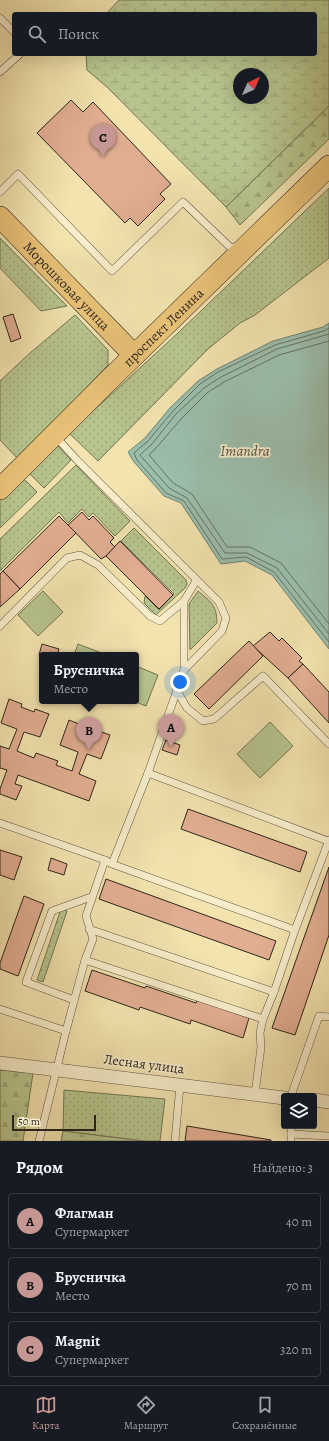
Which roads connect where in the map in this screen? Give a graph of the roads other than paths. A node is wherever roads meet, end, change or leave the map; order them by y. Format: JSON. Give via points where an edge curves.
{"nodes":[{"id":1,"x":0,"y":18,"type":"edge"},
{"id":2,"x":12,"y":30,"type":"edge"},
{"id":3,"x":18,"y":56,"type":"edge"},
{"id":4,"x":0,"y":72,"type":"edge"},
{"id":5,"x":329,"y":166,"type":"edge"},
{"id":6,"x":0,"y":192,"type":"edge"},
{"id":7,"x":0,"y":217,"type":"edge"},
{"id":8,"x":271,"y":222,"type":"junction"},
{"id":9,"x":134,"y":355,"type":"junction"},
{"id":10,"x":54,"y":435,"type":"junction"},
{"id":11,"x":4,"y":482,"type":"edge"},
{"id":12,"x":196,"y":581,"type":"junction"},
{"id":13,"x":184,"y":601,"type":"junction"},
{"id":14,"x":0,"y":626,"type":"edge"},
{"id":15,"x":184,"y":670,"type":"junction"},
{"id":16,"x":176,"y":689,"type":"junction"},
{"id":17,"x":329,"y":744,"type":"edge"},
{"id":18,"x":148,"y":773,"type":"junction"},
{"id":19,"x":0,"y":823,"type":"edge"},
{"id":20,"x":329,"y":840,"type":"edge"},
{"id":21,"x":105,"y":860,"type":"junction"},
{"id":22,"x":112,"y":864,"type":"junction"},
{"id":23,"x":91,"y":897,"type":"junction"},
{"id":24,"x":90,"y":929,"type":"junction"},
{"id":25,"x":295,"y":930,"type":"junction"},
{"id":26,"x":85,"y":960,"type":"junction"},
{"id":27,"x":274,"y":992,"type":"junction"},
{"id":28,"x":74,"y":1000,"type":"junction"},
{"id":29,"x":0,"y":1009,"type":"edge"},
{"id":30,"x":329,"y":1017,"type":"edge"},
{"id":31,"x":263,"y":1019,"type":"junction"},
{"id":32,"x":66,"y":1031,"type":"junction"},
{"id":33,"x":0,"y":1063,"type":"edge"},
{"id":34,"x":56,"y":1070,"type":"junction"},
{"id":35,"x":180,"y":1085,"type":"junction"},
{"id":36,"x":292,"y":1093,"type":"edge"},
{"id":37,"x":254,"y":1094,"type":"junction"},
{"id":38,"x":281,"y":1098,"type":"edge"},
{"id":39,"x":317,"y":1100,"type":"edge"},
{"id":40,"x":329,"y":1102,"type":"edge"},
{"id":41,"x":291,"y":1134,"type":"edge"},
{"id":42,"x":329,"y":1136,"type":"edge"},
{"id":43,"x":39,"y":1141,"type":"edge"},
{"id":44,"x":175,"y":1141,"type":"edge"}],
"edges":[{"from":1,"to":2,"type":"lane"},
{"from":3,"to":4,"type":"lane"},
{"from":5,"to":8,"type":"main road","name":"проспект Ленина"},
{"from":6,"to":8,"type":"lane","via":[[18,174],[112,271],[183,202],[232,248],[237,247],[253,231]]},
{"from":7,"to":9,"type":"main road","name":"Морошковая улица"},
{"from":8,"to":9,"type":"main road","name":"проспект Ленина"},
{"from":9,"to":10,"type":"main road","name":"проспект Ленина"},
{"from":10,"to":11,"type":"main road","name":"проспект Ленина"},
{"from":10,"to":12,"type":"lane"},
{"from":12,"to":13,"type":"lane"},
{"from":12,"to":15,"type":"lane","via":[[219,602],[226,618],[222,631]]},
{"from":13,"to":14,"type":"lane","via":[[160,621],[150,616],[98,565],[80,555],[67,558]]},
{"from":13,"to":15,"type":"lane"},
{"from":15,"to":16,"type":"lane"},
{"from":16,"to":17,"type":"lane","via":[[187,708],[202,721],[214,719],[263,676]]},
{"from":16,"to":18,"type":"lane"},
{"from":18,"to":20,"type":"lane"},
{"from":18,"to":22,"type":"lane"},
{"from":19,"to":21,"type":"lane"},
{"from":20,"to":25,"type":"lane"},
{"from":21,"to":22,"type":"lane"},
{"from":21,"to":23,"type":"lane"},
{"from":22,"to":25,"type":"lane"},
{"from":23,"to":24,"type":"lane","via":[[86,916]]},
{"from":23,"to":28,"type":"lane","via":[[52,911],[26,982]]},
{"from":24,"to":26,"type":"lane","via":[[92,939]]},
{"from":24,"to":27,"type":"lane"},
{"from":25,"to":27,"type":"lane"},
{"from":26,"to":28,"type":"lane"},
{"from":26,"to":31,"type":"lane"},
{"from":27,"to":31,"type":"lane"},
{"from":28,"to":32,"type":"lane"},
{"from":29,"to":32,"type":"lane"},
{"from":30,"to":36,"type":"lane","via":[[319,1016]]},
{"from":31,"to":37,"type":"lane"},
{"from":32,"to":34,"type":"lane"},
{"from":33,"to":34,"type":"street","name":"Лесная улица"},
{"from":34,"to":35,"type":"street","name":"Лесная улица"},
{"from":34,"to":43,"type":"lane"},
{"from":35,"to":37,"type":"street","name":"Лесная улица"},
{"from":35,"to":44,"type":"lane"},
{"from":37,"to":38,"type":"street","name":"Лесная улица"},
{"from":39,"to":40,"type":"street"},
{"from":41,"to":42,"type":"lane"}]}
